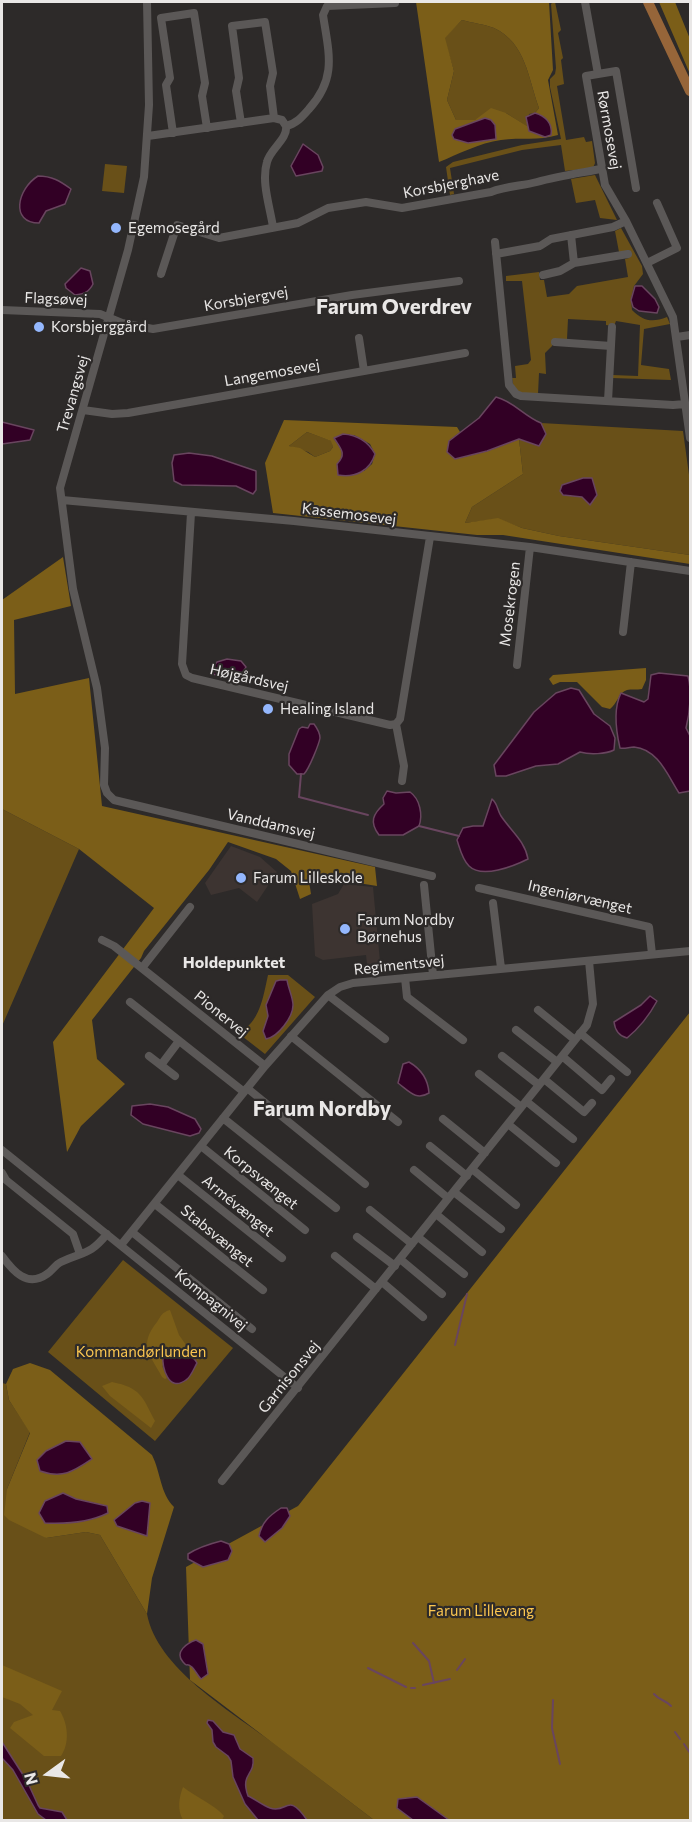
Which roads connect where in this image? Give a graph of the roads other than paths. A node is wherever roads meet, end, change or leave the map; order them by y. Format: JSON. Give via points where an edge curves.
{"nodes":[{"id":1,"x":147,"y":2,"type":"edge"},
{"id":2,"x":585,"y":2,"type":"edge"},
{"id":3,"x":648,"y":2,"type":"edge"},
{"id":4,"x":395,"y":3,"type":"dead end"},
{"id":5,"x":598,"y":74,"type":"junction"},
{"id":6,"x":690,"y":91,"type":"edge"},
{"id":7,"x":274,"y":118,"type":"junction"},
{"id":8,"x":241,"y":123,"type":"junction"},
{"id":9,"x":286,"y":126,"type":"junction"},
{"id":10,"x":207,"y":128,"type":"junction"},
{"id":11,"x":173,"y":133,"type":"junction"},
{"id":12,"x":148,"y":136,"type":"junction"},
{"id":13,"x":601,"y":169,"type":"junction"},
{"id":14,"x":636,"y":188,"type":"dead end"},
{"id":15,"x":657,"y":203,"type":"dead end"},
{"id":16,"x":626,"y":221,"type":"junction"},
{"id":17,"x":273,"y":227,"type":"junction"},
{"id":18,"x":571,"y":235,"type":"junction"},
{"id":19,"x":495,"y":242,"type":"dead end"},
{"id":20,"x":496,"y":254,"type":"junction"},
{"id":21,"x":628,"y":254,"type":"dead end"},
{"id":22,"x":574,"y":262,"type":"junction"},
{"id":23,"x":647,"y":262,"type":"junction"},
{"id":24,"x":161,"y":274,"type":"dead end"},
{"id":25,"x":543,"y":275,"type":"dead end"},
{"id":26,"x":459,"y":281,"type":"dead end"},
{"id":27,"x":2,"y":310,"type":"edge"},
{"id":28,"x":109,"y":318,"type":"junction"},
{"id":29,"x":612,"y":327,"type":"dead end"},
{"id":30,"x":690,"y":335,"type":"edge"},
{"id":31,"x":677,"y":337,"type":"junction"},
{"id":32,"x":359,"y":338,"type":"dead end"},
{"id":33,"x":555,"y":342,"type":"dead end"},
{"id":34,"x":611,"y":346,"type":"junction"},
{"id":35,"x":465,"y":353,"type":"dead end"},
{"id":36,"x":364,"y":371,"type":"junction"},
{"id":37,"x":608,"y":401,"type":"junction"},
{"id":38,"x":686,"y":404,"type":"junction"},
{"id":39,"x":83,"y":410,"type":"junction"},
{"id":40,"x":690,"y":438,"type":"edge"},
{"id":41,"x":62,"y":500,"type":"junction"},
{"id":42,"x":191,"y":513,"type":"junction"},
{"id":43,"x":430,"y":537,"type":"junction"},
{"id":44,"x":530,"y":547,"type":"junction"},
{"id":45,"x":631,"y":562,"type":"junction"},
{"id":46,"x":690,"y":571,"type":"edge"},
{"id":47,"x":623,"y":632,"type":"dead end"},
{"id":48,"x":517,"y":665,"type":"dead end"},
{"id":49,"x":396,"y":724,"type":"junction"},
{"id":50,"x":402,"y":781,"type":"dead end"},
{"id":51,"x":106,"y":793,"type":"joint"},
{"id":52,"x":432,"y":876,"type":"dead end"},
{"id":53,"x":424,"y":885,"type":"dead end"},
{"id":54,"x":479,"y":888,"type":"dead end"},
{"id":55,"x":493,"y":903,"type":"dead end"},
{"id":56,"x":190,"y":907,"type":"dead end"},
{"id":57,"x":102,"y":940,"type":"dead end"},
{"id":58,"x":690,"y":951,"type":"edge"},
{"id":59,"x":652,"y":954,"type":"junction"},
{"id":60,"x":589,"y":961,"type":"junction"},
{"id":61,"x":142,"y":968,"type":"junction"},
{"id":62,"x":501,"y":968,"type":"junction"},
{"id":63,"x":433,"y":975,"type":"junction"},
{"id":64,"x":405,"y":978,"type":"junction"},
{"id":65,"x":328,"y":995,"type":"junction"},
{"id":66,"x":130,"y":1002,"type":"dead end"},
{"id":67,"x":538,"y":1010,"type":"dead end"},
{"id":68,"x":516,"y":1030,"type":"dead end"},
{"id":69,"x":291,"y":1036,"type":"junction"},
{"id":70,"x":577,"y":1036,"type":"junction"},
{"id":71,"x":385,"y":1039,"type":"dead end"},
{"id":72,"x":462,"y":1040,"type":"dead end"},
{"id":73,"x":179,"y":1041,"type":"junction"},
{"id":74,"x":149,"y":1056,"type":"dead end"},
{"id":75,"x":502,"y":1056,"type":"dead end"},
{"id":76,"x":559,"y":1059,"type":"junction"},
{"id":77,"x":161,"y":1065,"type":"junction"},
{"id":78,"x":265,"y":1066,"type":"junction"},
{"id":79,"x":627,"y":1072,"type":"dead end"},
{"id":80,"x":479,"y":1074,"type":"dead end"},
{"id":81,"x":175,"y":1076,"type":"dead end"},
{"id":82,"x":611,"y":1079,"type":"dead end"},
{"id":83,"x":541,"y":1082,"type":"junction"},
{"id":84,"x":245,"y":1090,"type":"junction"},
{"id":85,"x":592,"y":1103,"type":"dead end"},
{"id":86,"x":524,"y":1104,"type":"junction"},
{"id":87,"x":224,"y":1118,"type":"junction"},
{"id":88,"x":443,"y":1119,"type":"dead end"},
{"id":89,"x":398,"y":1122,"type":"dead end"},
{"id":90,"x":508,"y":1124,"type":"junction"},
{"id":91,"x":573,"y":1139,"type":"dead end"},
{"id":92,"x":201,"y":1146,"type":"junction"},
{"id":93,"x":430,"y":1146,"type":"dead end"},
{"id":94,"x":2,"y":1150,"type":"edge"},
{"id":95,"x":485,"y":1153,"type":"junction"},
{"id":96,"x":556,"y":1163,"type":"dead end"},
{"id":97,"x":414,"y":1170,"type":"dead end"},
{"id":98,"x":469,"y":1172,"type":"junction"},
{"id":99,"x":2,"y":1173,"type":"edge"},
{"id":100,"x":178,"y":1174,"type":"junction"},
{"id":101,"x":365,"y":1184,"type":"dead end"},
{"id":102,"x":451,"y":1195,"type":"junction"},
{"id":103,"x":155,"y":1204,"type":"junction"},
{"id":104,"x":516,"y":1205,"type":"dead end"},
{"id":105,"x":336,"y":1208,"type":"dead end"},
{"id":106,"x":370,"y":1210,"type":"dead end"},
{"id":107,"x":436,"y":1214,"type":"junction"},
{"id":108,"x":501,"y":1229,"type":"dead end"},
{"id":109,"x":305,"y":1230,"type":"dead end"},
{"id":110,"x":132,"y":1232,"type":"junction"},
{"id":111,"x":107,"y":1234,"type":"junction"},
{"id":112,"x":357,"y":1237,"type":"dead end"},
{"id":113,"x":415,"y":1240,"type":"junction"},
{"id":114,"x":121,"y":1245,"type":"junction"},
{"id":115,"x":482,"y":1252,"type":"dead end"},
{"id":116,"x":80,"y":1254,"type":"junction"},
{"id":117,"x":2,"y":1256,"type":"edge"},
{"id":118,"x":335,"y":1256,"type":"dead end"},
{"id":119,"x":282,"y":1258,"type":"dead end"},
{"id":120,"x":397,"y":1263,"type":"junction"},
{"id":121,"x":464,"y":1274,"type":"dead end"},
{"id":122,"x":379,"y":1285,"type":"junction"},
{"id":123,"x":263,"y":1290,"type":"dead end"},
{"id":124,"x":442,"y":1294,"type":"dead end"},
{"id":125,"x":423,"y":1317,"type":"dead end"},
{"id":126,"x":252,"y":1329,"type":"dead end"},
{"id":127,"x":298,"y":1388,"type":"junction"},
{"id":128,"x":222,"y":1481,"type":"dead end"}],
"edges":[{"from":1,"to":12,"type":"street","name":"Trevangsvej"},
{"from":2,"to":5,"type":"street","name":"Rørmosevej"},
{"from":3,"to":6,"type":"main road"},
{"from":4,"to":9,"type":"street","via":[[325,8],[330,62],[326,85],[300,119]]},
{"from":5,"to":13,"type":"street","name":"Rørmosevej","via":[[586,76]]},
{"from":5,"to":14,"type":"street","name":"Rørmosevej","via":[[615,71]]},
{"from":7,"to":8,"type":"street"},
{"from":7,"to":8,"type":"street","via":[[270,86],[273,73],[265,22],[232,26]]},
{"from":7,"to":9,"type":"street"},
{"from":8,"to":10,"type":"street"},
{"from":9,"to":17,"type":"street","via":[[286,134],[267,159],[265,172]]},
{"from":10,"to":11,"type":"street"},
{"from":10,"to":11,"type":"street","via":[[202,96],[205,83],[194,13],[161,18]]},
{"from":11,"to":12,"type":"street"},
{"from":12,"to":28,"type":"street","name":"Trevangsvej","via":[[137,215]]},
{"from":13,"to":16,"type":"street","name":"Rørmosevej","via":[[605,185]]},
{"from":13,"to":17,"type":"street","name":"Korsbjerghave","via":[[402,208],[377,202],[328,208],[298,223]]},
{"from":15,"to":23,"type":"street","via":[[677,248]]},
{"from":16,"to":18,"type":"street"},
{"from":16,"to":23,"type":"street","name":"Rørmosevej"},
{"from":17,"to":24,"type":"street","name":"Korsbjerghave","via":[[219,238],[177,225]]},
{"from":18,"to":20,"type":"street","via":[[551,238],[540,246]]},
{"from":18,"to":22,"type":"street"},
{"from":19,"to":20,"type":"street"},
{"from":20,"to":37,"type":"street","via":[[512,390],[521,396]]},
{"from":21,"to":22,"type":"street"},
{"from":22,"to":25,"type":"street"},
{"from":23,"to":31,"type":"street","name":"Rørmosevej","via":[[673,317]]},
{"from":26,"to":28,"type":"street","name":"Korsbjergvej","via":[[153,329]]},
{"from":27,"to":28,"type":"street","name":"Flagsøvej","via":[[100,314]]},
{"from":28,"to":39,"type":"street","name":"Trevangsvej"},
{"from":29,"to":34,"type":"street"},
{"from":30,"to":31,"type":"street"},
{"from":31,"to":38,"type":"street","name":"Rørmosevej"},
{"from":32,"to":36,"type":"street"},
{"from":33,"to":34,"type":"street"},
{"from":34,"to":37,"type":"street"},
{"from":35,"to":36,"type":"street","name":"Langemosevej"},
{"from":36,"to":39,"type":"street","name":"Langemosevej","via":[[128,413]]},
{"from":37,"to":38,"type":"street"},
{"from":38,"to":40,"type":"street","name":"Rørmosevej"},
{"from":39,"to":41,"type":"street","name":"Trevangsvej","via":[[62,479]]},
{"from":41,"to":42,"type":"street","name":"Kassemosevej"},
{"from":41,"to":51,"type":"street","name":"Trevangsvej","via":[[73,589],[97,688]]},
{"from":42,"to":43,"type":"street","name":"Kassemosevej"},
{"from":42,"to":49,"type":"street","name":"Højgårdsvej","via":[[182,664],[186,675]]},
{"from":43,"to":44,"type":"street","name":"Kassemosevej"},
{"from":43,"to":49,"type":"street","via":[[400,719]]},
{"from":44,"to":45,"type":"street","name":"Kassemosevej"},
{"from":44,"to":48,"type":"street","name":"Mosekrogen"},
{"from":45,"to":46,"type":"street","name":"Kassemosevej"},
{"from":45,"to":47,"type":"street"},
{"from":49,"to":50,"type":"street","via":[[404,766]]},
{"from":51,"to":52,"type":"street","name":"Vanddamsvej","via":[[114,800]]},
{"from":53,"to":63,"type":"street"},
{"from":54,"to":59,"type":"street","name":"Ingeniørvænget","via":[[649,927]]},
{"from":55,"to":62,"type":"street"},
{"from":56,"to":61,"type":"street"},
{"from":57,"to":61,"type":"street","name":"Pionervej"},
{"from":58,"to":59,"type":"street","name":"Regimentsvej"},
{"from":59,"to":60,"type":"street","name":"Regimentsvej"},
{"from":60,"to":62,"type":"street","name":"Regimentsvej"},
{"from":60,"to":70,"type":"street","name":"Garnisonsvej","via":[[593,1004],[587,1025]]},
{"from":61,"to":78,"type":"street","name":"Pionervej"},
{"from":62,"to":63,"type":"street","name":"Regimentsvej"},
{"from":63,"to":64,"type":"street","name":"Regimentsvej"},
{"from":64,"to":65,"type":"street","name":"Regimentsvej","via":[[353,983]]},
{"from":64,"to":72,"type":"street","via":[[407,997]]},
{"from":65,"to":69,"type":"street","name":"Regimentsvej"},
{"from":65,"to":71,"type":"street"},
{"from":66,"to":73,"type":"street"},
{"from":67,"to":70,"type":"street"},
{"from":68,"to":76,"type":"street"},
{"from":69,"to":78,"type":"street","name":"Regimentsvej"},
{"from":69,"to":89,"type":"street"},
{"from":70,"to":76,"type":"street","name":"Garnisonsvej"},
{"from":70,"to":79,"type":"street"},
{"from":73,"to":77,"type":"street"},
{"from":73,"to":84,"type":"street"},
{"from":74,"to":77,"type":"street"},
{"from":75,"to":83,"type":"street"},
{"from":76,"to":82,"type":"street","via":[[602,1090]]},
{"from":76,"to":83,"type":"street","name":"Garnisonsvej"},
{"from":77,"to":81,"type":"street"},
{"from":78,"to":84,"type":"street","name":"Regimentsvej"},
{"from":80,"to":86,"type":"street"},
{"from":83,"to":85,"type":"street","via":[[584,1112]]},
{"from":83,"to":86,"type":"street","name":"Garnisonsvej"},
{"from":84,"to":87,"type":"street","name":"Regimentsvej"},
{"from":84,"to":101,"type":"street"},
{"from":86,"to":90,"type":"street","name":"Garnisonsvej"},
{"from":86,"to":91,"type":"street"},
{"from":87,"to":92,"type":"street","name":"Regimentsvej"},
{"from":87,"to":105,"type":"street"},
{"from":88,"to":95,"type":"street"},
{"from":90,"to":95,"type":"street","name":"Garnisonsvej"},
{"from":90,"to":96,"type":"street"},
{"from":92,"to":100,"type":"street","name":"Regimentsvej"},
{"from":92,"to":109,"type":"street","name":"Korpsvænget"},
{"from":93,"to":98,"type":"street"},
{"from":94,"to":111,"type":"street","name":"Kompagnivej"},
{"from":95,"to":98,"type":"street","name":"Garnisonsvej"},
{"from":97,"to":102,"type":"street"},
{"from":98,"to":102,"type":"street","name":"Garnisonsvej"},
{"from":98,"to":104,"type":"street"},
{"from":99,"to":116,"type":"street","via":[[74,1234]]},
{"from":100,"to":103,"type":"street","name":"Regimentsvej"},
{"from":100,"to":119,"type":"street","name":"Armévænget"},
{"from":102,"to":107,"type":"street","name":"Garnisonsvej"},
{"from":102,"to":108,"type":"street"},
{"from":103,"to":110,"type":"street","name":"Regimentsvej"},
{"from":103,"to":123,"type":"street","name":"Stabsvænget"},
{"from":106,"to":113,"type":"street"},
{"from":107,"to":113,"type":"street","name":"Garnisonsvej"},
{"from":107,"to":115,"type":"street"},
{"from":110,"to":114,"type":"street","name":"Regimentsvej"},
{"from":110,"to":126,"type":"street"},
{"from":111,"to":114,"type":"street","name":"Kompagnivej"},
{"from":111,"to":116,"type":"street","via":[[96,1247]]},
{"from":112,"to":120,"type":"street"},
{"from":113,"to":120,"type":"street","name":"Garnisonsvej"},
{"from":113,"to":121,"type":"street"},
{"from":114,"to":127,"type":"street","name":"Kompagnivej"},
{"from":116,"to":117,"type":"street","via":[[58,1263],[47,1275],[31,1279],[16,1274]]},
{"from":118,"to":122,"type":"street"},
{"from":120,"to":122,"type":"street","name":"Garnisonsvej"},
{"from":120,"to":124,"type":"street"},
{"from":122,"to":125,"type":"street"},
{"from":122,"to":127,"type":"street","name":"Garnisonsvej"},
{"from":127,"to":128,"type":"street","name":"Garnisonsvej"}]}
